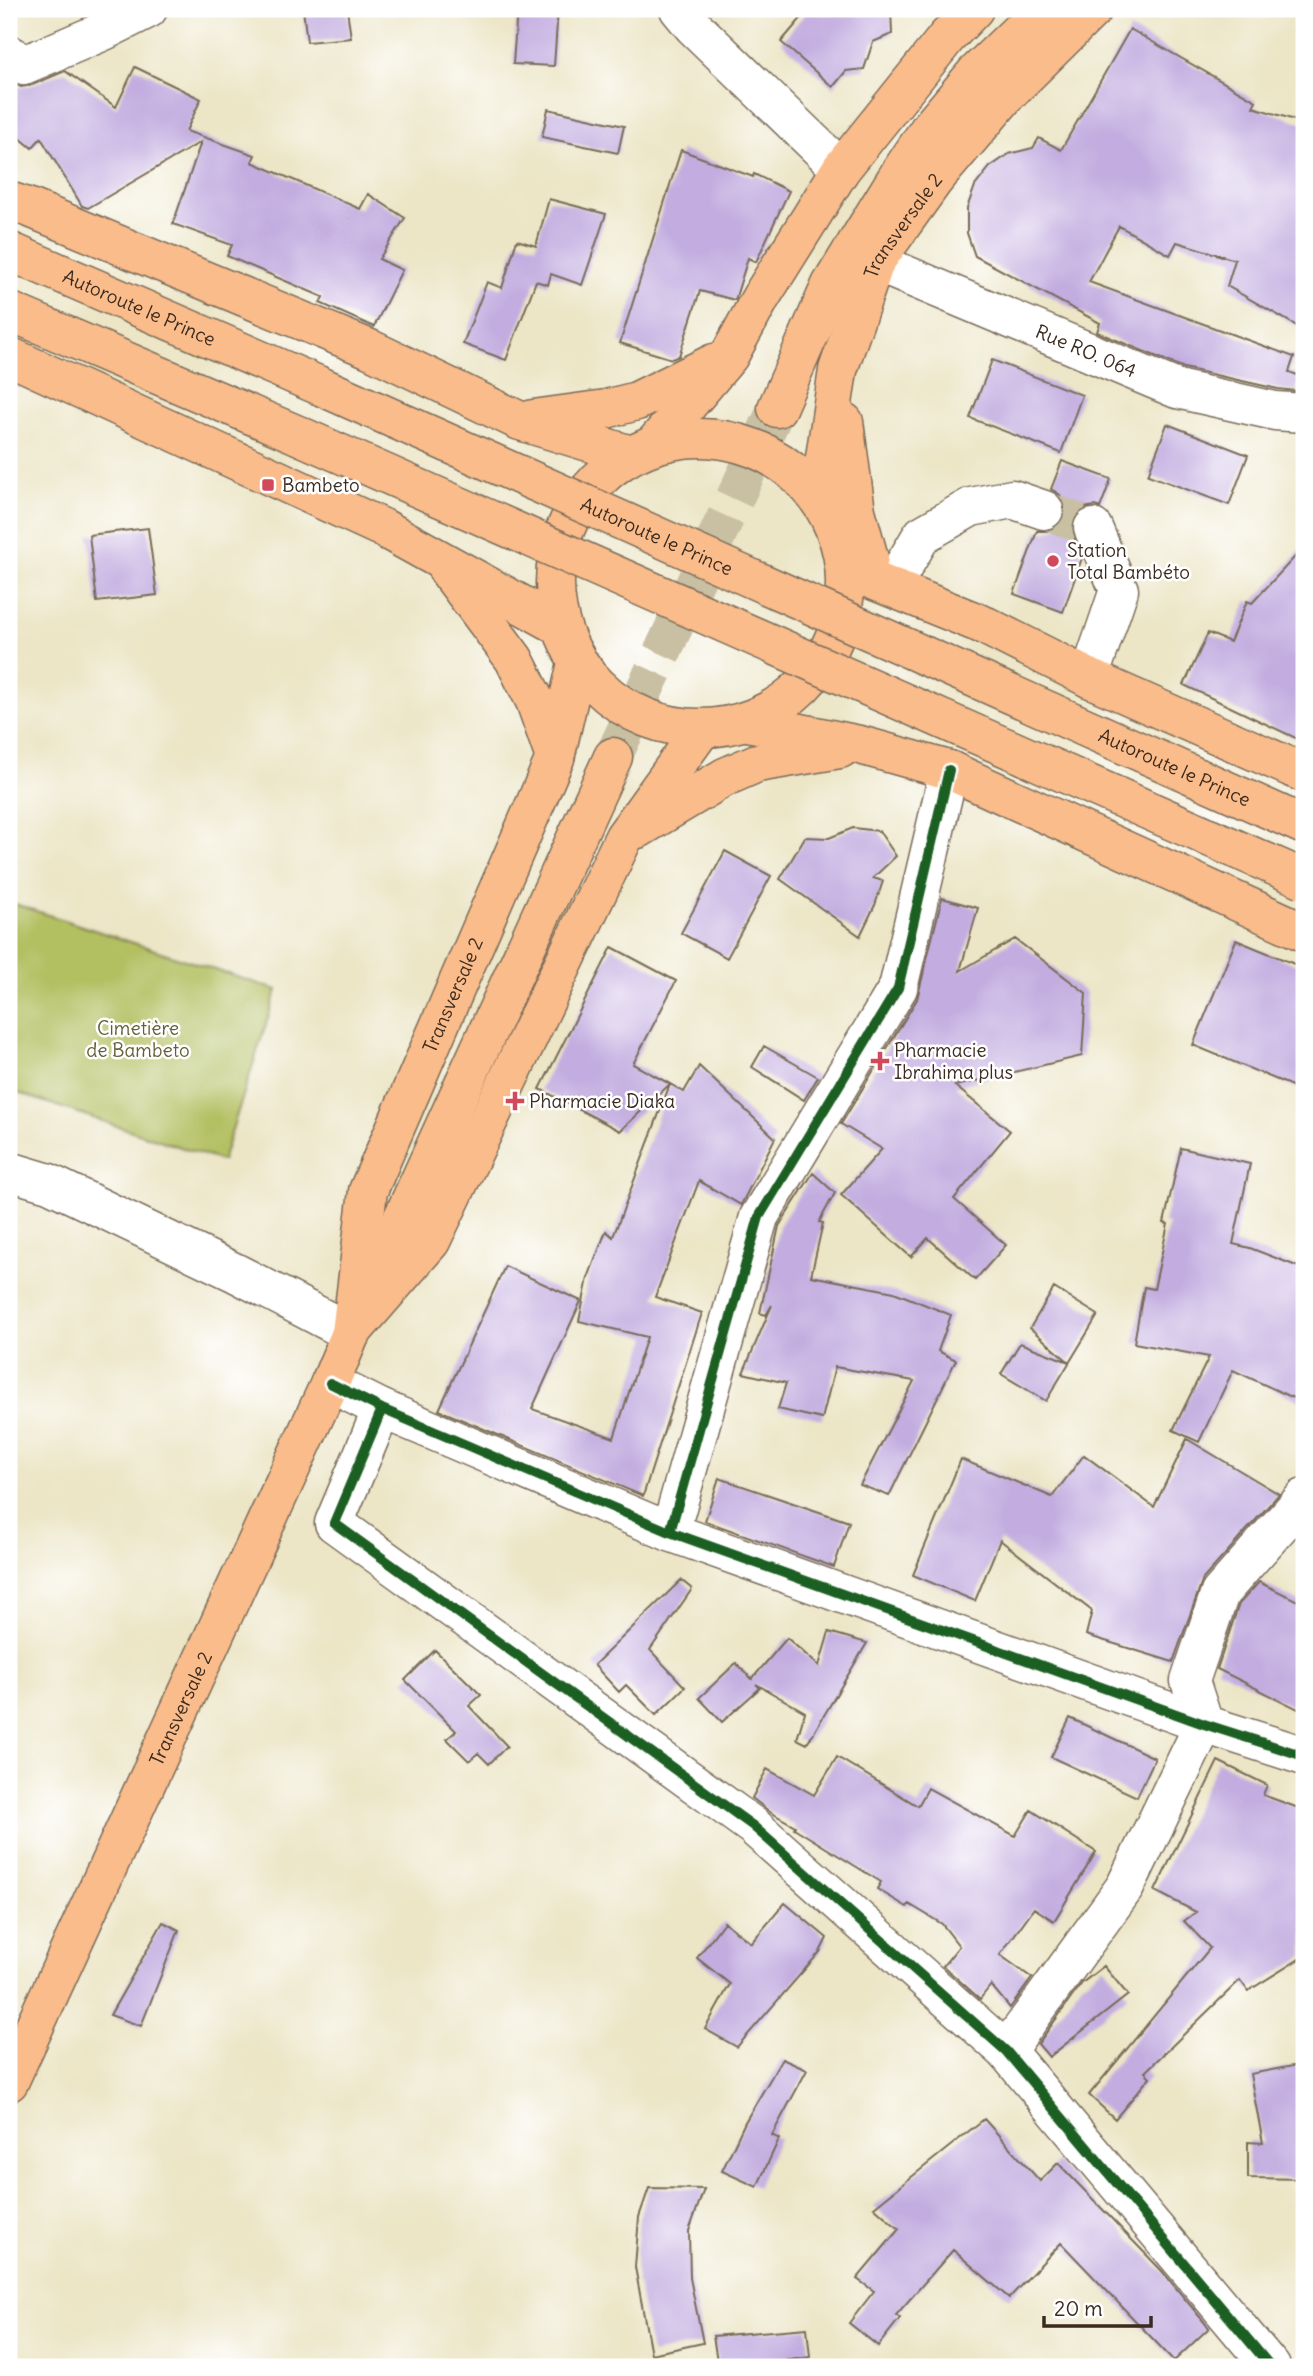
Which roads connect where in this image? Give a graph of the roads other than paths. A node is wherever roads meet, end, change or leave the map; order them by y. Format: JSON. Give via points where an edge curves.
{"nodes":[{"id":1,"x":148,"y":9,"type":"edge"},
{"id":2,"x":679,"y":9,"type":"edge"},
{"id":3,"x":974,"y":9,"type":"edge"},
{"id":4,"x":1042,"y":9,"type":"edge"},
{"id":5,"x":1093,"y":9,"type":"edge"},
{"id":6,"x":9,"y":54,"type":"edge"},
{"id":7,"x":841,"y":169,"type":"junction"},
{"id":8,"x":9,"y":201,"type":"edge"},
{"id":9,"x":9,"y":251,"type":"edge"},
{"id":10,"x":874,"y":262,"type":"junction"},
{"id":11,"x":9,"y":311,"type":"edge"},
{"id":12,"x":9,"y":356,"type":"edge"},
{"id":13,"x":729,"y":356,"type":"junction"},
{"id":14,"x":838,"y":370,"type":"junction"},
{"id":15,"x":777,"y":408,"type":"tunnel mouth"},
{"id":16,"x":1304,"y":413,"type":"edge"},
{"id":17,"x":520,"y":421,"type":"junction"},
{"id":18,"x":642,"y":449,"type":"junction"},
{"id":19,"x":819,"y":499,"type":"junction"},
{"id":20,"x":1044,"y":510,"type":"tunnel mouth"},
{"id":21,"x":1093,"y":528,"type":"dead end"},
{"id":22,"x":440,"y":559,"type":"junction"},
{"id":23,"x":870,"y":579,"type":"junction"},
{"id":24,"x":560,"y":626,"type":"junction"},
{"id":25,"x":577,"y":663,"type":"junction"},
{"id":26,"x":1089,"y":678,"type":"junction"},
{"id":27,"x":747,"y":722,"type":"junction"},
{"id":28,"x":702,"y":729,"type":"junction"},
{"id":29,"x":860,"y":745,"type":"junction"},
{"id":30,"x":613,"y":757,"type":"tunnel mouth"},
{"id":31,"x":555,"y":758,"type":"junction"},
{"id":32,"x":949,"y":770,"type":"junction"},
{"id":33,"x":1304,"y":774,"type":"edge"},
{"id":34,"x":1304,"y":825,"type":"edge"},
{"id":35,"x":624,"y":837,"type":"junction"},
{"id":36,"x":1304,"y":879,"type":"edge"},
{"id":37,"x":1304,"y":932,"type":"edge"},
{"id":38,"x":9,"y":1171,"type":"edge"},
{"id":39,"x":351,"y":1333,"type":"junction"},
{"id":40,"x":330,"y":1383,"type":"junction"},
{"id":41,"x":382,"y":1409,"type":"junction"},
{"id":42,"x":1304,"y":1498,"type":"edge"},
{"id":43,"x":670,"y":1532,"type":"junction"},
{"id":44,"x":1204,"y":1724,"type":"junction"},
{"id":45,"x":1304,"y":1756,"type":"edge"},
{"id":46,"x":1006,"y":2051,"type":"junction"},
{"id":47,"x":9,"y":2082,"type":"edge"},
{"id":48,"x":1271,"y":2367,"type":"edge"}],
"edges":[{"from":1,"to":6,"type":"street","via":[[24,65]]},
{"from":2,"to":7,"type":"street"},
{"from":3,"to":7,"type":"main road"},
{"from":4,"to":15,"type":"main road","via":[[975,75],[901,171],[831,285]]},
{"from":5,"to":10,"type":"main road","name":"Transversale 2","via":[[1007,94],[934,180]]},
{"from":7,"to":13,"type":"main road"},
{"from":8,"to":17,"type":"main road","via":[[370,349]]},
{"from":9,"to":34,"type":"main road","name":"Autoroute le Prince","bridge":true},
{"from":10,"to":14,"type":"main road","name":"Transversale 2"},
{"from":10,"to":16,"type":"street","name":"Rue RO. 064","via":[[1177,388],[1275,411]]},
{"from":11,"to":36,"type":"main road","bridge":true},
{"from":12,"to":22,"type":"main road","via":[[383,528]]},
{"from":13,"to":17,"type":"main road","via":[[637,401]]},
{"from":13,"to":18,"type":"main road"},
{"from":14,"to":19,"type":"main road","name":"Transversale 2"},
{"from":14,"to":23,"type":"main road","via":[[856,512]]},
{"from":17,"to":18,"type":"main road"},
{"from":18,"to":19,"type":"main road","via":[[701,436],[746,444],[787,465]]},
{"from":18,"to":24,"type":"main road","via":[[590,485],[564,528],[553,577]]},
{"from":19,"to":23,"type":"main road"},
{"from":20,"to":23,"type":"street","via":[[1012,499],[971,507],[922,535]]},
{"from":21,"to":26,"type":"street","via":[[1119,590]]},
{"from":22,"to":24,"type":"main road"},
{"from":22,"to":31,"type":"main road","via":[[514,659]]},
{"from":23,"to":26,"type":"main road","via":[[986,626]]},
{"from":23,"to":27,"type":"main road","via":[[842,618],[823,663],[790,699]]},
{"from":24,"to":25,"type":"main road"},
{"from":25,"to":28,"type":"main road","via":[[611,699],[654,722]]},
{"from":25,"to":31,"type":"main road","name":"Transversale 2"},
{"from":26,"to":33,"type":"main road"},
{"from":27,"to":28,"type":"main road"},
{"from":27,"to":29,"type":"main road"},
{"from":28,"to":35,"type":"main road","name":"Transversale 2"},
{"from":29,"to":32,"type":"main road"},
{"from":29,"to":35,"type":"main road","via":[[757,763]]},
{"from":30,"to":39,"type":"main road"},
{"from":31,"to":39,"type":"main road","name":"Transversale 2","via":[[368,1191]]},
{"from":32,"to":37,"type":"main road"},
{"from":32,"to":43,"type":"street","via":[[898,988],[759,1217]]},
{"from":35,"to":39,"type":"main road","name":"Transversale 2","via":[[431,1241]]},
{"from":38,"to":39,"type":"street","via":[[49,1184]]},
{"from":39,"to":40,"type":"main road","name":"Transversale 2"},
{"from":40,"to":41,"type":"street"},
{"from":40,"to":47,"type":"main road","name":"Transversale 2"},
{"from":41,"to":43,"type":"street"},
{"from":41,"to":46,"type":"street","via":[[334,1523],[753,1826]]},
{"from":42,"to":44,"type":"street","via":[[1220,1593],[1190,1682]]},
{"from":43,"to":44,"type":"street"},
{"from":44,"to":45,"type":"street"},
{"from":44,"to":46,"type":"street","via":[[1125,1887]]},
{"from":46,"to":48,"type":"street"}]}
